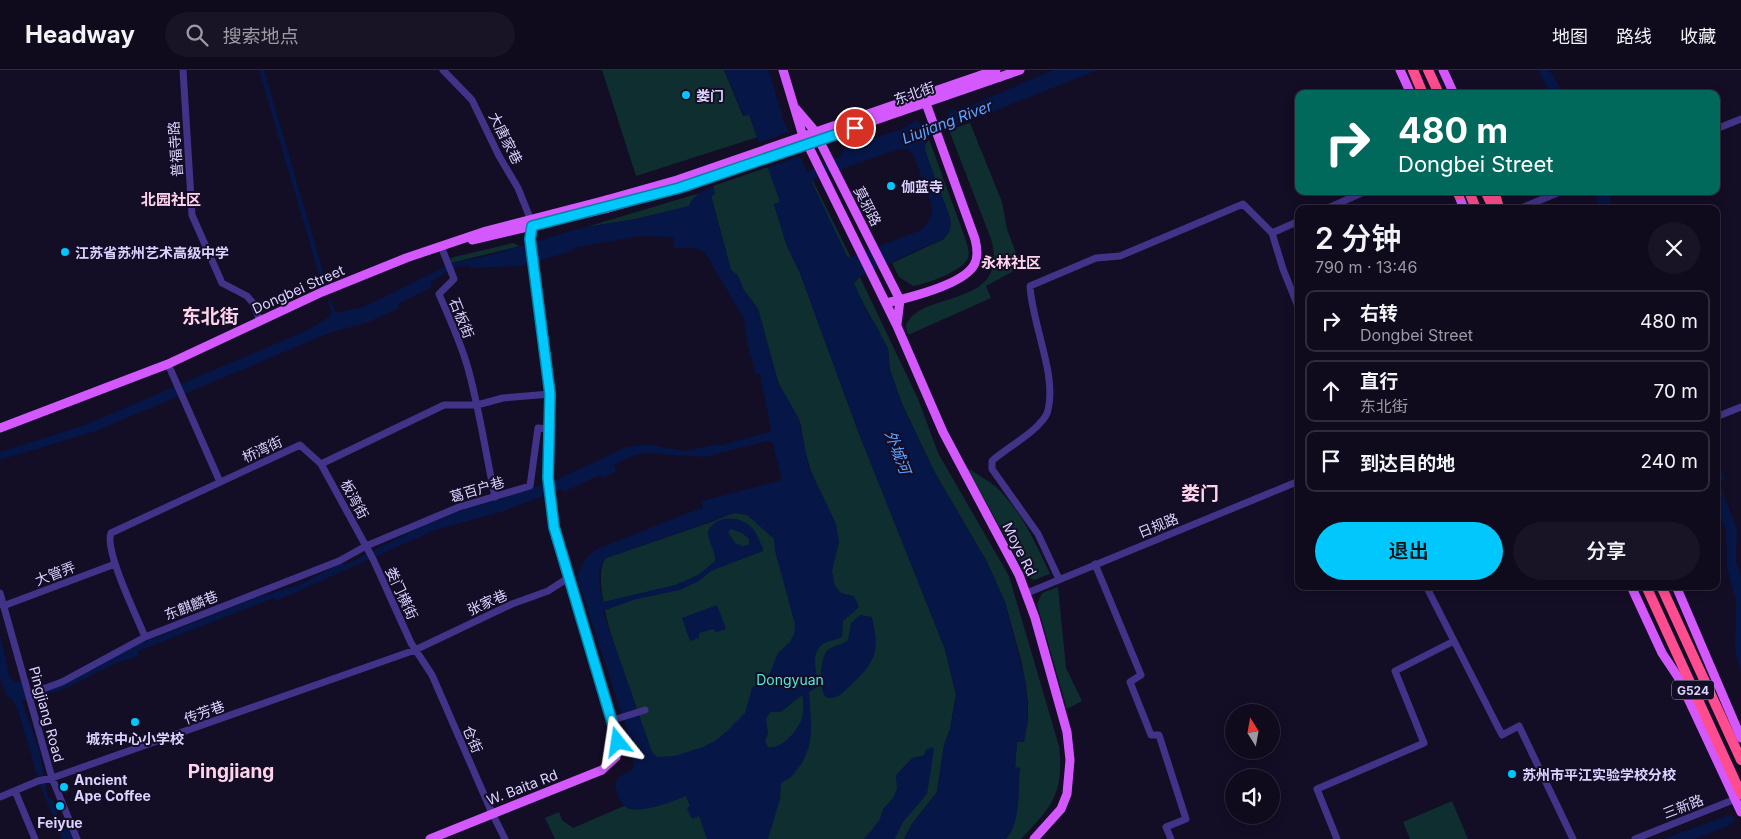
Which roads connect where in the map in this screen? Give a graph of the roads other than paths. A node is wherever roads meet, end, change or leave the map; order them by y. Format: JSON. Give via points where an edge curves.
{"nodes":[{"id":1,"x":183,"y":70,"type":"edge"},
{"id":2,"x":443,"y":70,"type":"edge"},
{"id":3,"x":783,"y":70,"type":"edge"},
{"id":4,"x":1020,"y":70,"type":"edge"},
{"id":5,"x":1400,"y":70,"type":"edge"},
{"id":6,"x":1412,"y":70,"type":"edge"},
{"id":7,"x":1428,"y":70,"type":"edge"},
{"id":8,"x":1443,"y":70,"type":"edge"},
{"id":9,"x":998,"y":74,"type":"edge"},
{"id":10,"x":1410,"y":90,"type":"edge"},
{"id":11,"x":1421,"y":90,"type":"edge"},
{"id":12,"x":1437,"y":90,"type":"edge"},
{"id":13,"x":1452,"y":90,"type":"edge"},
{"id":14,"x":924,"y":99,"type":"junction"},
{"id":15,"x":794,"y":107,"type":"junction"},
{"id":16,"x":1741,"y":119,"type":"edge"},
{"id":17,"x":1720,"y":127,"type":"edge"},
{"id":18,"x":1357,"y":195,"type":"edge"},
{"id":19,"x":1464,"y":195,"type":"edge"},
{"id":20,"x":1552,"y":195,"type":"edge"},
{"id":21,"x":607,"y":204,"type":"joint"},
{"id":22,"x":1335,"y":205,"type":"edge"},
{"id":23,"x":1472,"y":205,"type":"edge"},
{"id":24,"x":1529,"y":205,"type":"edge"},
{"id":25,"x":532,"y":222,"type":"junction"},
{"id":26,"x":1295,"y":223,"type":"edge"},
{"id":27,"x":1272,"y":233,"type":"junction"},
{"id":28,"x":442,"y":246,"type":"junction"},
{"id":29,"x":875,"y":280,"type":"joint"},
{"id":30,"x":1295,"y":298,"type":"edge"},
{"id":31,"x":900,"y":300,"type":"junction"},
{"id":32,"x":886,"y":303,"type":"junction"},
{"id":33,"x":260,"y":321,"type":"junction"},
{"id":34,"x":897,"y":326,"type":"junction"},
{"id":35,"x":168,"y":364,"type":"junction"},
{"id":36,"x":550,"y":394,"type":"junction"},
{"id":37,"x":477,"y":405,"type":"junction"},
{"id":38,"x":1741,"y":407,"type":"edge"},
{"id":39,"x":1720,"y":415,"type":"edge"},
{"id":40,"x":0,"y":428,"type":"edge"},
{"id":41,"x":550,"y":429,"type":"junction"},
{"id":42,"x":321,"y":464,"type":"junction"},
{"id":43,"x":220,"y":482,"type":"junction"},
{"id":44,"x":1295,"y":483,"type":"edge"},
{"id":45,"x":495,"y":497,"type":"junction"},
{"id":46,"x":367,"y":549,"type":"junction"},
{"id":47,"x":115,"y":564,"type":"junction"},
{"id":48,"x":1096,"y":564,"type":"junction"},
{"id":49,"x":568,"y":578,"type":"junction"},
{"id":50,"x":1059,"y":579,"type":"junction"},
{"id":51,"x":1428,"y":590,"type":"edge"},
{"id":52,"x":1633,"y":590,"type":"edge"},
{"id":53,"x":1648,"y":590,"type":"edge"},
{"id":54,"x":1663,"y":590,"type":"edge"},
{"id":55,"x":1678,"y":590,"type":"edge"},
{"id":56,"x":0,"y":593,"type":"edge"},
{"id":57,"x":1026,"y":593,"type":"junction"},
{"id":58,"x":4,"y":606,"type":"junction"},
{"id":59,"x":145,"y":637,"type":"junction"},
{"id":60,"x":1454,"y":641,"type":"junction"},
{"id":61,"x":416,"y":650,"type":"junction"},
{"id":62,"x":29,"y":696,"type":"junction"},
{"id":63,"x":644,"y":710,"type":"dead end"},
{"id":64,"x":617,"y":719,"type":"junction"},
{"id":65,"x":1734,"y":723,"type":"junction"},
{"id":66,"x":1705,"y":736,"type":"junction"},
{"id":67,"x":1741,"y":738,"type":"edge"},
{"id":68,"x":1741,"y":758,"type":"edge"},
{"id":69,"x":1720,"y":767,"type":"junction"},
{"id":70,"x":1741,"y":778,"type":"edge"},
{"id":71,"x":45,"y":780,"type":"junction"},
{"id":72,"x":1728,"y":785,"type":"junction"},
{"id":73,"x":15,"y":791,"type":"junction"},
{"id":74,"x":0,"y":797,"type":"edge"},
{"id":75,"x":1739,"y":797,"type":"edge"},
{"id":76,"x":1741,"y":812,"type":"edge"},
{"id":77,"x":492,"y":813,"type":"junction"},
{"id":78,"x":36,"y":839,"type":"edge"},
{"id":79,"x":78,"y":839,"type":"edge"},
{"id":80,"x":430,"y":839,"type":"edge"},
{"id":81,"x":505,"y":839,"type":"edge"},
{"id":82,"x":1034,"y":839,"type":"edge"},
{"id":83,"x":1171,"y":839,"type":"edge"},
{"id":84,"x":1337,"y":839,"type":"edge"},
{"id":85,"x":1573,"y":839,"type":"edge"},
{"id":86,"x":1634,"y":839,"type":"edge"}],
"edges":[{"from":1,"to":33,"type":"street","name":"普福寺路","via":[[192,215],[222,283],[247,296]]},
{"from":2,"to":25,"type":"street","name":"大唐家巷","via":[[472,100]]},
{"from":3,"to":15,"type":"main road","name":"莫邪路"},
{"from":4,"to":9,"type":"main road","name":"东北街"},
{"from":5,"to":10,"type":"main road"},
{"from":6,"to":11,"type":"highway"},
{"from":7,"to":12,"type":"highway"},
{"from":8,"to":13,"type":"main road"},
{"from":9,"to":14,"type":"main road","name":"东北街","bridge":true},
{"from":14,"to":21,"type":"main road","name":"东北街","bridge":true,"via":[[679,188]]},
{"from":14,"to":31,"type":"main road","via":[[975,239],[976,261],[970,271],[958,279]]},
{"from":15,"to":29,"type":"main road","name":"莫邪路","via":[[802,133]]},
{"from":15,"to":31,"type":"main road","name":"莫邪路","via":[[814,130]]},
{"from":16,"to":17,"type":"street"},
{"from":18,"to":22,"type":"street"},
{"from":19,"to":23,"type":"highway"},
{"from":20,"to":24,"type":"street"},
{"from":21,"to":25,"type":"main road","name":"Dongbei Street"},
{"from":25,"to":28,"type":"main road","name":"Dongbei Street"},
{"from":25,"to":36,"type":"main road","via":[[530,239]]},
{"from":26,"to":27,"type":"street"},
{"from":27,"to":30,"type":"street"},
{"from":27,"to":50,"type":"street","via":[[1243,204],[1120,256],[1096,258],[1030,286],[1031,305],[1046,362],[1050,392],[1048,412],[1038,425],[992,461],[992,469],[1038,534]]},
{"from":28,"to":33,"type":"main road","name":"Dongbei Street","via":[[378,269]]},
{"from":28,"to":37,"type":"street","name":"石板街","via":[[454,278],[439,294],[457,335]]},
{"from":29,"to":32,"type":"main road","name":"Moye Rd"},
{"from":31,"to":32,"type":"main road"},
{"from":31,"to":34,"type":"main road"},
{"from":32,"to":34,"type":"main road","name":"Moye Rd"},
{"from":33,"to":35,"type":"main road","name":"Dongbei Street"},
{"from":34,"to":57,"type":"main road","name":"Moye Rd","via":[[943,432],[1005,546]]},
{"from":35,"to":40,"type":"main road","name":"Dongbei Street"},
{"from":35,"to":43,"type":"street"},
{"from":36,"to":37,"type":"street","via":[[503,398]]},
{"from":36,"to":41,"type":"main road"},
{"from":37,"to":42,"type":"street","via":[[444,405]]},
{"from":37,"to":45,"type":"street"},
{"from":38,"to":39,"type":"street"},
{"from":41,"to":45,"type":"street","name":"葛百户巷","via":[[538,428],[530,486]]},
{"from":41,"to":49,"type":"main road","via":[[550,496],[556,538]]},
{"from":42,"to":43,"type":"street","name":"桥湾街","via":[[300,445]]},
{"from":42,"to":46,"type":"street","name":"板湾街"},
{"from":43,"to":47,"type":"street","name":"桥湾街","via":[[111,533],[109,539]]},
{"from":44,"to":48,"type":"street","name":"日规路"},
{"from":45,"to":46,"type":"street","name":"葛百户巷","via":[[459,506]]},
{"from":46,"to":59,"type":"street","name":"东麒麟巷"},
{"from":46,"to":61,"type":"street","name":"娄门横街"},
{"from":47,"to":58,"type":"street","name":"大管弄"},
{"from":47,"to":59,"type":"street"},
{"from":48,"to":50,"type":"street","name":"日规路"},
{"from":48,"to":83,"type":"street","via":[[1141,675],[1130,682],[1151,735],[1159,735],[1186,819],[1166,827]]},
{"from":49,"to":61,"type":"street","name":"张家巷","via":[[548,592],[512,604]]},
{"from":49,"to":64,"type":"main road"},
{"from":50,"to":57,"type":"street","name":"日规路"},
{"from":51,"to":60,"type":"street"},
{"from":52,"to":66,"type":"main road"},
{"from":53,"to":75,"type":"highway","number":"G524","bridge":true},
{"from":54,"to":68,"type":"highway","number":"G524","bridge":true},
{"from":55,"to":65,"type":"main road"},
{"from":56,"to":58,"type":"street","name":"Pingjiang Road"},
{"from":57,"to":82,"type":"main road","name":"Moye Rd","via":[[1062,712],[1070,760],[1067,794],[1061,808]]},
{"from":58,"to":62,"type":"street","name":"Pingjiang Road"},
{"from":59,"to":62,"type":"street","name":"东麒麟巷"},
{"from":60,"to":84,"type":"street","via":[[1395,671],[1424,743],[1317,789]]},
{"from":60,"to":85,"type":"street","via":[[1502,735],[1519,726]]},
{"from":61,"to":71,"type":"street","name":"传芳巷"},
{"from":61,"to":77,"type":"street","name":"仓街","via":[[432,675]]},
{"from":62,"to":71,"type":"street","name":"Pingjiang Road"},
{"from":63,"to":64,"type":"street"},
{"from":64,"to":77,"type":"main road","name":"W. Baita Rd","via":[[618,753],[602,770]]},
{"from":65,"to":66,"type":"main road"},
{"from":65,"to":67,"type":"main road"},
{"from":66,"to":69,"type":"main road"},
{"from":68,"to":69,"type":"main road"},
{"from":69,"to":72,"type":"main road"},
{"from":70,"to":72,"type":"main road"},
{"from":71,"to":73,"type":"street","name":"传芳巷"},
{"from":71,"to":79,"type":"street","name":"Pingjiang Road"},
{"from":72,"to":75,"type":"main road"},
{"from":73,"to":74,"type":"street","name":"传芳巷"},
{"from":73,"to":78,"type":"street"},
{"from":75,"to":76,"type":"main road"},
{"from":75,"to":86,"type":"street","name":"三新路"},
{"from":77,"to":80,"type":"main road","name":"W. Baita Rd"},
{"from":77,"to":81,"type":"street","name":"仓街"}]}
